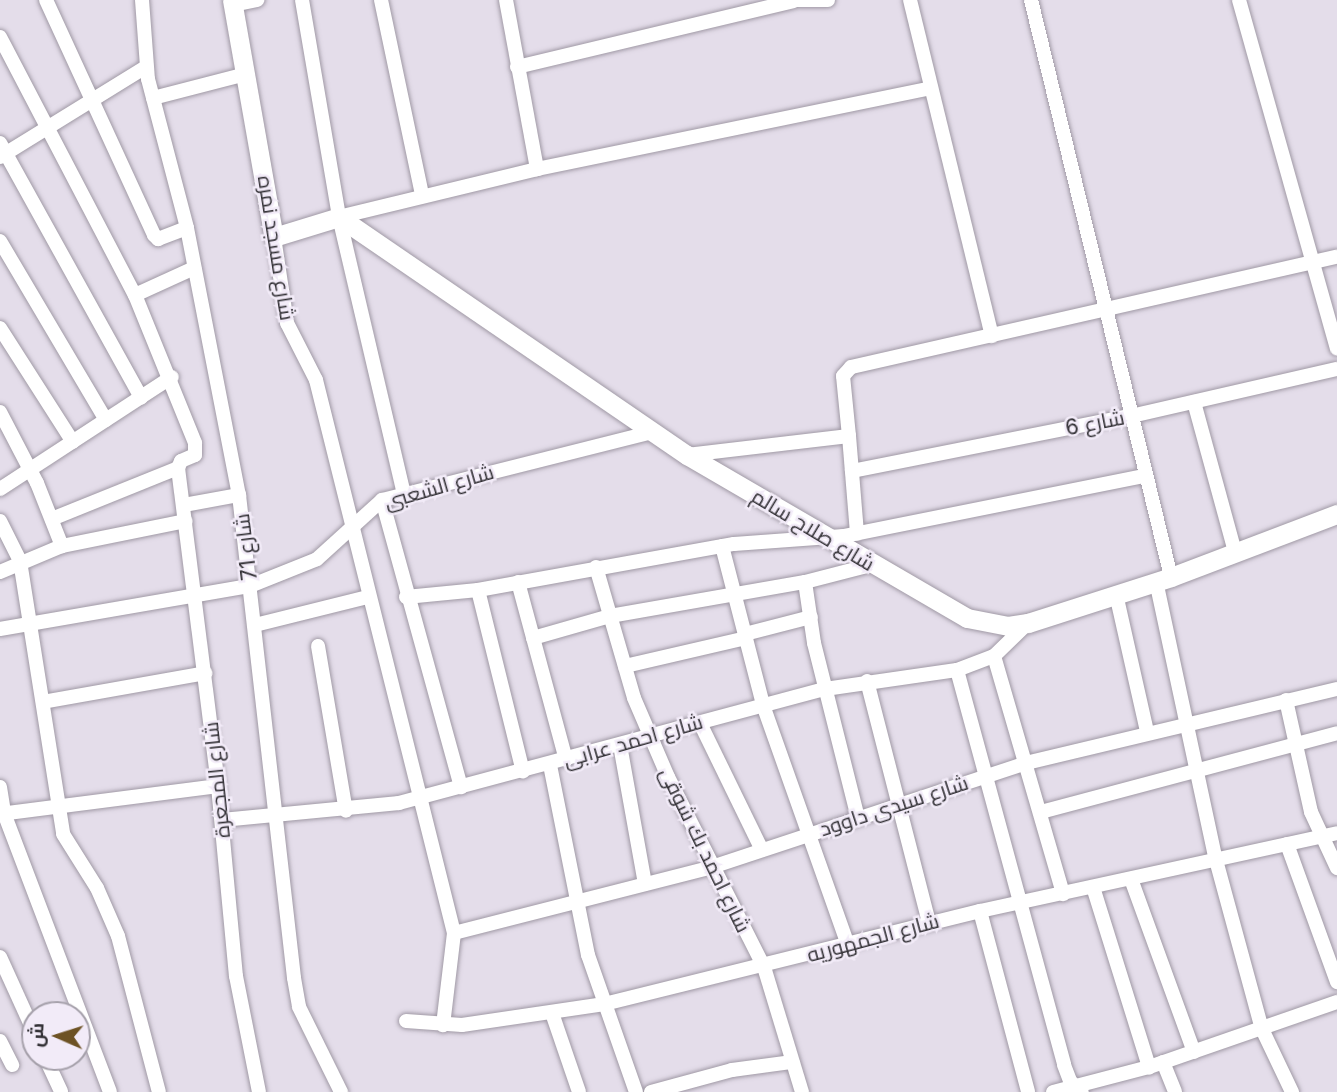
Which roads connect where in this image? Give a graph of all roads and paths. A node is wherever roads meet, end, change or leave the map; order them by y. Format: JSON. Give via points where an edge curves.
{"nodes":[{"id":1,"x":46,"y":0,"type":"edge"},
{"id":2,"x":142,"y":0,"type":"edge"},
{"id":3,"x":257,"y":0,"type":"edge"},
{"id":4,"x":302,"y":0,"type":"edge"},
{"id":5,"x":381,"y":0,"type":"edge"},
{"id":6,"x":506,"y":0,"type":"edge"},
{"id":7,"x":793,"y":0,"type":"edge"},
{"id":8,"x":828,"y":0,"type":"edge"},
{"id":9,"x":910,"y":0,"type":"edge"},
{"id":10,"x":1031,"y":0,"type":"edge"},
{"id":11,"x":1239,"y":0,"type":"edge"},
{"id":12,"x":233,"y":3,"type":"edge"},
{"id":13,"x":0,"y":37,"type":"edge"},
{"id":14,"x":146,"y":66,"type":"junction"},
{"id":15,"x":517,"y":67,"type":"junction"},
{"id":16,"x":246,"y":74,"type":"junction"},
{"id":17,"x":931,"y":88,"type":"junction"},
{"id":18,"x":93,"y":98,"type":"junction"},
{"id":19,"x":153,"y":98,"type":"junction"},
{"id":20,"x":49,"y":125,"type":"junction"},
{"id":21,"x":2,"y":151,"type":"edge"},
{"id":22,"x":537,"y":169,"type":"junction"},
{"id":23,"x":422,"y":195,"type":"junction"},
{"id":24,"x":339,"y":217,"type":"junction"},
{"id":25,"x":187,"y":228,"type":"junction"},
{"id":26,"x":274,"y":237,"type":"junction"},
{"id":27,"x":0,"y":241,"type":"edge"},
{"id":28,"x":1337,"y":257,"type":"edge"},
{"id":29,"x":1312,"y":263,"type":"junction"},
{"id":30,"x":194,"y":268,"type":"junction"},
{"id":31,"x":135,"y":295,"type":"junction"},
{"id":32,"x":1105,"y":312,"type":"junction"},
{"id":33,"x":0,"y":328,"type":"edge"},
{"id":34,"x":992,"y":336,"type":"junction"},
{"id":35,"x":1337,"y":348,"type":"edge"},
{"id":36,"x":1337,"y":369,"type":"edge"},
{"id":37,"x":172,"y":377,"type":"junction"},
{"id":38,"x":141,"y":397,"type":"junction"},
{"id":39,"x":1194,"y":402,"type":"junction"},
{"id":40,"x":0,"y":412,"type":"edge"},
{"id":41,"x":1131,"y":416,"type":"junction"},
{"id":42,"x":106,"y":420,"type":"junction"},
{"id":43,"x":652,"y":432,"type":"junction"},
{"id":44,"x":849,"y":436,"type":"junction"},
{"id":45,"x":73,"y":442,"type":"junction"},
{"id":46,"x":687,"y":455,"type":"junction"},
{"id":47,"x":178,"y":468,"type":"junction"},
{"id":48,"x":30,"y":469,"type":"junction"},
{"id":49,"x":852,"y":471,"type":"junction"},
{"id":50,"x":1145,"y":476,"type":"junction"},
{"id":51,"x":0,"y":489,"type":"edge"},
{"id":52,"x":404,"y":494,"type":"junction"},
{"id":53,"x":239,"y":495,"type":"junction"},
{"id":54,"x":383,"y":500,"type":"junction"},
{"id":55,"x":184,"y":505,"type":"junction"},
{"id":56,"x":1337,"y":514,"type":"edge"},
{"id":57,"x":51,"y":519,"type":"junction"},
{"id":58,"x":0,"y":521,"type":"edge"},
{"id":59,"x":186,"y":521,"type":"junction"},
{"id":60,"x":352,"y":530,"type":"junction"},
{"id":61,"x":856,"y":534,"type":"junction"},
{"id":62,"x":823,"y":538,"type":"junction"},
{"id":63,"x":62,"y":546,"type":"junction"},
{"id":64,"x":722,"y":546,"type":"junction"},
{"id":65,"x":1236,"y":552,"type":"junction"},
{"id":66,"x":20,"y":561,"type":"junction"},
{"id":67,"x":871,"y":565,"type":"junction"},
{"id":68,"x":596,"y":568,"type":"junction"},
{"id":69,"x":0,"y":572,"type":"edge"},
{"id":70,"x":1163,"y":579,"type":"junction"},
{"id":71,"x":518,"y":582,"type":"junction"},
{"id":72,"x":805,"y":582,"type":"junction"},
{"id":73,"x":250,"y":586,"type":"junction"},
{"id":74,"x":478,"y":590,"type":"junction"},
{"id":75,"x":735,"y":593,"type":"junction"},
{"id":76,"x":1116,"y":594,"type":"junction"},
{"id":77,"x":196,"y":597,"type":"junction"},
{"id":78,"x":367,"y":597,"type":"junction"},
{"id":79,"x":407,"y":597,"type":"junction"},
{"id":80,"x":610,"y":616,"type":"junction"},
{"id":81,"x":811,"y":617,"type":"junction"},
{"id":82,"x":1028,"y":623,"type":"junction"},
{"id":83,"x":30,"y":624,"type":"junction"},
{"id":84,"x":255,"y":625,"type":"junction"},
{"id":85,"x":0,"y":629,"type":"edge"},
{"id":86,"x":746,"y":636,"type":"junction"},
{"id":87,"x":533,"y":638,"type":"junction"},
{"id":88,"x":318,"y":646,"type":"dead end"},
{"id":89,"x":994,"y":656,"type":"junction"},
{"id":90,"x":625,"y":666,"type":"junction"},
{"id":91,"x":957,"y":670,"type":"junction"},
{"id":92,"x":205,"y":673,"type":"junction"},
{"id":93,"x":867,"y":681,"type":"junction"},
{"id":94,"x":825,"y":689,"type":"junction"},
{"id":95,"x":1337,"y":689,"type":"edge"},
{"id":96,"x":1286,"y":700,"type":"junction"},
{"id":97,"x":43,"y":702,"type":"junction"},
{"id":98,"x":763,"y":705,"type":"junction"},
{"id":99,"x":1186,"y":722,"type":"junction"},
{"id":100,"x":700,"y":723,"type":"junction"},
{"id":101,"x":1147,"y":732,"type":"junction"},
{"id":102,"x":1337,"y":733,"type":"edge"},
{"id":103,"x":650,"y":737,"type":"junction"},
{"id":104,"x":1296,"y":743,"type":"junction"},
{"id":105,"x":620,"y":745,"type":"junction"},
{"id":106,"x":566,"y":760,"type":"junction"},
{"id":107,"x":1026,"y":763,"type":"junction"},
{"id":108,"x":550,"y":765,"type":"junction"},
{"id":109,"x":1196,"y":767,"type":"junction"},
{"id":110,"x":523,"y":772,"type":"junction"},
{"id":111,"x":985,"y":776,"type":"junction"},
{"id":112,"x":218,"y":786,"type":"junction"},
{"id":113,"x":0,"y":787,"type":"edge"},
{"id":114,"x":461,"y":787,"type":"junction"},
{"id":115,"x":419,"y":798,"type":"junction"},
{"id":116,"x":56,"y":806,"type":"junction"},
{"id":117,"x":898,"y":806,"type":"junction"},
{"id":118,"x":346,"y":811,"type":"junction"},
{"id":119,"x":1041,"y":812,"type":"junction"},
{"id":120,"x":2,"y":814,"type":"edge"},
{"id":121,"x":276,"y":816,"type":"junction"},
{"id":122,"x":858,"y":818,"type":"junction"},
{"id":123,"x":222,"y":820,"type":"junction"},
{"id":124,"x":1331,"y":834,"type":"edge"},
{"id":125,"x":809,"y":835,"type":"junction"},
{"id":126,"x":1287,"y":844,"type":"junction"},
{"id":127,"x":762,"y":850,"type":"junction"},
{"id":128,"x":1216,"y":860,"type":"junction"},
{"id":129,"x":712,"y":867,"type":"junction"},
{"id":130,"x":1337,"y":868,"type":"edge"},
{"id":131,"x":1131,"y":879,"type":"junction"},
{"id":132,"x":645,"y":884,"type":"junction"},
{"id":133,"x":1094,"y":887,"type":"junction"},
{"id":134,"x":1063,"y":894,"type":"junction"},
{"id":135,"x":576,"y":902,"type":"junction"},
{"id":136,"x":1019,"y":903,"type":"junction"},
{"id":137,"x":980,"y":911,"type":"junction"},
{"id":138,"x":929,"y":923,"type":"junction"},
{"id":139,"x":454,"y":933,"type":"junction"},
{"id":140,"x":848,"y":945,"type":"junction"},
{"id":141,"x":0,"y":957,"type":"edge"},
{"id":142,"x":764,"y":967,"type":"junction"},
{"id":143,"x":1337,"y":982,"type":"edge"},
{"id":144,"x":1337,"y":1002,"type":"edge"},
{"id":145,"x":21,"y":1003,"type":"edge"},
{"id":146,"x":604,"y":1004,"type":"junction"},
{"id":147,"x":552,"y":1013,"type":"junction"},
{"id":148,"x":406,"y":1021,"type":"dead end"},
{"id":149,"x":443,"y":1026,"type":"junction"},
{"id":150,"x":1262,"y":1029,"type":"junction"},
{"id":151,"x":0,"y":1041,"type":"edge"},
{"id":152,"x":1194,"y":1052,"type":"junction"},
{"id":153,"x":792,"y":1062,"type":"junction"},
{"id":154,"x":12,"y":1065,"type":"dead end"},
{"id":155,"x":1156,"y":1065,"type":"junction"},
{"id":156,"x":51,"y":1071,"type":"edge"},
{"id":157,"x":1081,"y":1089,"type":"edge"},
{"id":158,"x":61,"y":1092,"type":"edge"},
{"id":159,"x":110,"y":1092,"type":"edge"},
{"id":160,"x":159,"y":1092,"type":"edge"},
{"id":161,"x":259,"y":1092,"type":"edge"},
{"id":162,"x":341,"y":1092,"type":"edge"},
{"id":163,"x":579,"y":1092,"type":"edge"},
{"id":164,"x":636,"y":1092,"type":"edge"},
{"id":165,"x":651,"y":1092,"type":"edge"},
{"id":166,"x":802,"y":1092,"type":"edge"},
{"id":167,"x":1028,"y":1092,"type":"edge"},
{"id":168,"x":1053,"y":1092,"type":"edge"},
{"id":169,"x":1174,"y":1092,"type":"edge"},
{"id":170,"x":1292,"y":1092,"type":"edge"}],
"edges":[{"from":1,"to":18,"type":"street"},
{"from":2,"to":14,"type":"street","name":"شارع 71"},
{"from":3,"to":12,"type":"street"},
{"from":4,"to":24,"type":"street"},
{"from":5,"to":23,"type":"street"},
{"from":6,"to":15,"type":"street"},
{"from":7,"to":8,"type":"street"},
{"from":7,"to":15,"type":"street"},
{"from":9,"to":17,"type":"street"},
{"from":10,"to":32,"type":"street"},
{"from":11,"to":29,"type":"street"},
{"from":12,"to":16,"type":"street","name":"شارع مسجد نمره"},
{"from":13,"to":20,"type":"street"},
{"from":14,"to":18,"type":"street"},
{"from":14,"to":19,"type":"street","name":"شارع 71"},
{"from":15,"to":22,"type":"street"},
{"from":16,"to":19,"type":"street"},
{"from":16,"to":26,"type":"street","name":"شارع مسجد نمره"},
{"from":17,"to":22,"type":"street"},
{"from":17,"to":34,"type":"street"},
{"from":18,"to":20,"type":"street"},
{"from":18,"to":25,"type":"street","via":[[156,238]]},
{"from":19,"to":25,"type":"street","name":"شارع 71"},
{"from":20,"to":21,"type":"street"},
{"from":20,"to":31,"type":"street"},
{"from":21,"to":38,"type":"street"},
{"from":22,"to":23,"type":"street"},
{"from":23,"to":24,"type":"street"},
{"from":24,"to":26,"type":"street"},
{"from":24,"to":43,"type":"street","name":"شارع صلاح سالم"},
{"from":24,"to":52,"type":"street"},
{"from":25,"to":30,"type":"street","name":"شارع 71"},
{"from":26,"to":60,"type":"street","name":"شارع مسجد نمره","via":[[287,324],[316,380]]},
{"from":27,"to":42,"type":"street"},
{"from":28,"to":29,"type":"street"},
{"from":29,"to":32,"type":"street"},
{"from":29,"to":35,"type":"street"},
{"from":30,"to":31,"type":"street"},
{"from":30,"to":53,"type":"street","name":"شارع 71"},
{"from":31,"to":37,"type":"street"},
{"from":32,"to":34,"type":"street"},
{"from":32,"to":41,"type":"street"},
{"from":33,"to":45,"type":"street"},
{"from":34,"to":44,"type":"street","via":[[844,370]]},
{"from":36,"to":39,"type":"street","name":"شارع 6"},
{"from":37,"to":38,"type":"street"},
{"from":37,"to":47,"type":"street","via":[[195,449],[195,455],[181,461]]},
{"from":38,"to":42,"type":"street"},
{"from":39,"to":41,"type":"street","name":"شارع 6"},
{"from":39,"to":65,"type":"street"},
{"from":40,"to":48,"type":"street"},
{"from":41,"to":49,"type":"street","name":"شارع 6"},
{"from":41,"to":50,"type":"street"},
{"from":42,"to":45,"type":"street"},
{"from":43,"to":46,"type":"street","name":"شارع صلاح سالم"},
{"from":43,"to":52,"type":"street","name":"شارع الشعبى"},
{"from":44,"to":46,"type":"street"},
{"from":44,"to":49,"type":"street"},
{"from":45,"to":48,"type":"street"},
{"from":46,"to":62,"type":"street","name":"شارع صلاح سالم"},
{"from":47,"to":55,"type":"street","name":"شارع المجعرة"},
{"from":47,"to":57,"type":"street"},
{"from":48,"to":51,"type":"street"},
{"from":48,"to":57,"type":"street"},
{"from":49,"to":61,"type":"street"},
{"from":50,"to":61,"type":"street"},
{"from":50,"to":70,"type":"street"},
{"from":52,"to":54,"type":"street","name":"شارع الشعبى"},
{"from":53,"to":55,"type":"street"},
{"from":53,"to":73,"type":"street","name":"شارع 71"},
{"from":54,"to":60,"type":"street","name":"شارع الشعبى"},
{"from":54,"to":79,"type":"street"},
{"from":55,"to":59,"type":"street","name":"شارع المجعرة"},
{"from":56,"to":65,"type":"street","name":"شارع صلاح سالم"},
{"from":57,"to":63,"type":"street"},
{"from":58,"to":66,"type":"street"},
{"from":59,"to":63,"type":"street"},
{"from":59,"to":77,"type":"street","name":"شارع المجعرة"},
{"from":60,"to":73,"type":"street","name":"شارع الشعبى","via":[[317,559]]},
{"from":60,"to":78,"type":"street","name":"شارع مسجد نمره"},
{"from":61,"to":62,"type":"street"},
{"from":62,"to":64,"type":"street"},
{"from":62,"to":67,"type":"street","name":"شارع صلاح سالم"},
{"from":63,"to":66,"type":"street"},
{"from":64,"to":68,"type":"street"},
{"from":64,"to":75,"type":"street"},
{"from":65,"to":70,"type":"street","name":"شارع صلاح سالم"},
{"from":66,"to":69,"type":"street"},
{"from":66,"to":83,"type":"street"},
{"from":67,"to":72,"type":"street"},
{"from":67,"to":82,"type":"street","name":"شارع صلاح سالم","via":[[967,618],[998,625]]},
{"from":68,"to":71,"type":"street"},
{"from":68,"to":80,"type":"street","name":"شارع احمد بك شوقى"},
{"from":70,"to":76,"type":"street","name":"شارع صلاح سالم"},
{"from":70,"to":99,"type":"street"},
{"from":71,"to":74,"type":"street"},
{"from":71,"to":87,"type":"street"},
{"from":72,"to":75,"type":"street"},
{"from":72,"to":81,"type":"street"},
{"from":73,"to":77,"type":"street","name":"شارع الشعبى"},
{"from":73,"to":84,"type":"street","name":"شارع 71"},
{"from":74,"to":79,"type":"street"},
{"from":74,"to":110,"type":"street"},
{"from":75,"to":80,"type":"street"},
{"from":75,"to":86,"type":"street"},
{"from":76,"to":82,"type":"street","name":"شارع صلاح سالم"},
{"from":76,"to":101,"type":"street"},
{"from":77,"to":83,"type":"street","name":"شارع الشعبى"},
{"from":77,"to":92,"type":"street","name":"شارع المجعرة"},
{"from":78,"to":84,"type":"street"},
{"from":78,"to":115,"type":"street","name":"شارع مسجد نمره"},
{"from":79,"to":114,"type":"street"},
{"from":80,"to":87,"type":"street"},
{"from":80,"to":90,"type":"street","name":"شارع احمد بك شوقى"},
{"from":81,"to":86,"type":"street"},
{"from":81,"to":94,"type":"street"},
{"from":82,"to":89,"type":"street","name":"شارع احمد عرابى"},
{"from":83,"to":85,"type":"street","name":"شارع الشعبى"},
{"from":83,"to":97,"type":"street"},
{"from":84,"to":121,"type":"street","name":"شارع 71"},
{"from":86,"to":90,"type":"street"},
{"from":86,"to":98,"type":"street"},
{"from":87,"to":106,"type":"street"},
{"from":88,"to":118,"type":"street"},
{"from":89,"to":91,"type":"street","name":"شارع احمد عرابى"},
{"from":89,"to":107,"type":"street"},
{"from":90,"to":103,"type":"street","name":"شارع احمد بك شوقى"},
{"from":91,"to":93,"type":"street","name":"شارع احمد عرابى"},
{"from":91,"to":111,"type":"street"},
{"from":92,"to":97,"type":"street"},
{"from":92,"to":112,"type":"street","name":"شارع المجعرة"},
{"from":93,"to":94,"type":"street","name":"شارع احمد عرابى"},
{"from":93,"to":117,"type":"street"},
{"from":94,"to":98,"type":"street","name":"شارع احمد عرابى"},
{"from":94,"to":122,"type":"street"},
{"from":95,"to":96,"type":"street","name":"شارع سيدى داوود"},
{"from":96,"to":99,"type":"street","name":"شارع سيدى داوود"},
{"from":96,"to":104,"type":"street"},
{"from":97,"to":116,"type":"street"},
{"from":98,"to":100,"type":"street","name":"شارع احمد عرابى"},
{"from":98,"to":125,"type":"street"},
{"from":99,"to":101,"type":"street","name":"شارع سيدى داوود"},
{"from":99,"to":109,"type":"street"},
{"from":100,"to":103,"type":"street","name":"شارع احمد عرابى"},
{"from":100,"to":127,"type":"street"},
{"from":101,"to":107,"type":"street","name":"شارع سيدى داوود"},
{"from":102,"to":104,"type":"street"},
{"from":103,"to":105,"type":"street","name":"شارع احمد عرابى"},
{"from":103,"to":129,"type":"street","name":"شارع احمد بك شوقى"},
{"from":104,"to":109,"type":"street"},
{"from":104,"to":124,"type":"street","via":[[1311,812]]},
{"from":105,"to":106,"type":"street","name":"شارع احمد عرابى"},
{"from":105,"to":132,"type":"street"},
{"from":106,"to":108,"type":"street","name":"شارع احمد عرابى"},
{"from":107,"to":111,"type":"street","name":"شارع سيدى داوود"},
{"from":107,"to":119,"type":"street"},
{"from":108,"to":110,"type":"street","name":"شارع احمد عرابى"},
{"from":108,"to":135,"type":"street"},
{"from":109,"to":119,"type":"street"},
{"from":109,"to":128,"type":"street"},
{"from":110,"to":114,"type":"street","name":"شارع احمد عرابى"},
{"from":111,"to":117,"type":"street","name":"شارع سيدى داوود"},
{"from":111,"to":136,"type":"street"},
{"from":112,"to":116,"type":"street"},
{"from":112,"to":123,"type":"street","name":"شارع المجعرة"},
{"from":113,"to":120,"type":"street"},
{"from":114,"to":115,"type":"street","name":"شارع احمد عرابى"},
{"from":115,"to":118,"type":"street","name":"شارع احمد عرابى"},
{"from":115,"to":139,"type":"street","name":"شارع مسجد نمره"},
{"from":116,"to":120,"type":"street"},
{"from":116,"to":160,"type":"street","via":[[70,851],[97,887],[118,936]]},
{"from":117,"to":122,"type":"street","name":"شارع سيدى داوود"},
{"from":117,"to":138,"type":"street"},
{"from":118,"to":121,"type":"street","name":"شارع احمد عرابى"},
{"from":119,"to":134,"type":"street"},
{"from":120,"to":159,"type":"street"},
{"from":121,"to":123,"type":"street","name":"شارع احمد عرابى"},
{"from":121,"to":162,"type":"street","name":"شارع 71","via":[[299,1007]]},
{"from":122,"to":125,"type":"street","name":"شارع سيدى داوود"},
{"from":123,"to":161,"type":"street","name":"شارع المجعرة","via":[[236,976]]},
{"from":124,"to":126,"type":"street","name":"شارع الجمهوريه"},
{"from":124,"to":130,"type":"street"},
{"from":125,"to":127,"type":"street","name":"شارع سيدى داوود"},
{"from":125,"to":140,"type":"street"},
{"from":126,"to":128,"type":"street","name":"شارع الجمهوريه"},
{"from":126,"to":143,"type":"street"},
{"from":127,"to":129,"type":"street","name":"شارع سيدى داوود"},
{"from":128,"to":131,"type":"street","name":"شارع الجمهوريه"},
{"from":128,"to":150,"type":"street"},
{"from":129,"to":132,"type":"street","name":"شارع سيدى داوود"},
{"from":129,"to":142,"type":"street","name":"شارع احمد بك شوقى"},
{"from":131,"to":133,"type":"street","name":"شارع الجمهوريه"},
{"from":131,"to":152,"type":"street"},
{"from":132,"to":135,"type":"street","name":"شارع سيدى داوود"},
{"from":133,"to":134,"type":"street","name":"شارع الجمهوريه"},
{"from":133,"to":155,"type":"street"},
{"from":134,"to":136,"type":"street","name":"شارع الجمهوريه"},
{"from":135,"to":139,"type":"street","name":"شارع سيدى داوود"},
{"from":135,"to":146,"type":"street"},
{"from":136,"to":137,"type":"street","name":"شارع الجمهوريه"},
{"from":136,"to":157,"type":"street","via":[[1066,1073]]},
{"from":137,"to":138,"type":"street","name":"شارع الجمهوريه"},
{"from":137,"to":167,"type":"street"},
{"from":138,"to":140,"type":"street","name":"شارع الجمهوريه"},
{"from":139,"to":149,"type":"street"},
{"from":140,"to":142,"type":"street","name":"شارع الجمهوريه"},
{"from":141,"to":145,"type":"street"},
{"from":142,"to":146,"type":"street","name":"شارع الجمهوريه"},
{"from":142,"to":153,"type":"street","name":"شارع احمد بك شوقى"},
{"from":144,"to":150,"type":"street"},
{"from":146,"to":147,"type":"street","name":"شارع الجمهوريه"},
{"from":146,"to":164,"type":"street"},
{"from":147,"to":149,"type":"street","name":"شارع الجمهوريه"},
{"from":147,"to":163,"type":"street"},
{"from":148,"to":149,"type":"street","name":"شارع الجمهوريه"},
{"from":150,"to":152,"type":"street"},
{"from":150,"to":170,"type":"street"},
{"from":151,"to":154,"type":"street"},
{"from":152,"to":155,"type":"street"},
{"from":153,"to":165,"type":"street","via":[[732,1070]]},
{"from":153,"to":166,"type":"street","name":"شارع احمد بك شوقى"},
{"from":155,"to":157,"type":"street"},
{"from":155,"to":169,"type":"street"},
{"from":156,"to":158,"type":"street"},
{"from":157,"to":168,"type":"street"}]}
